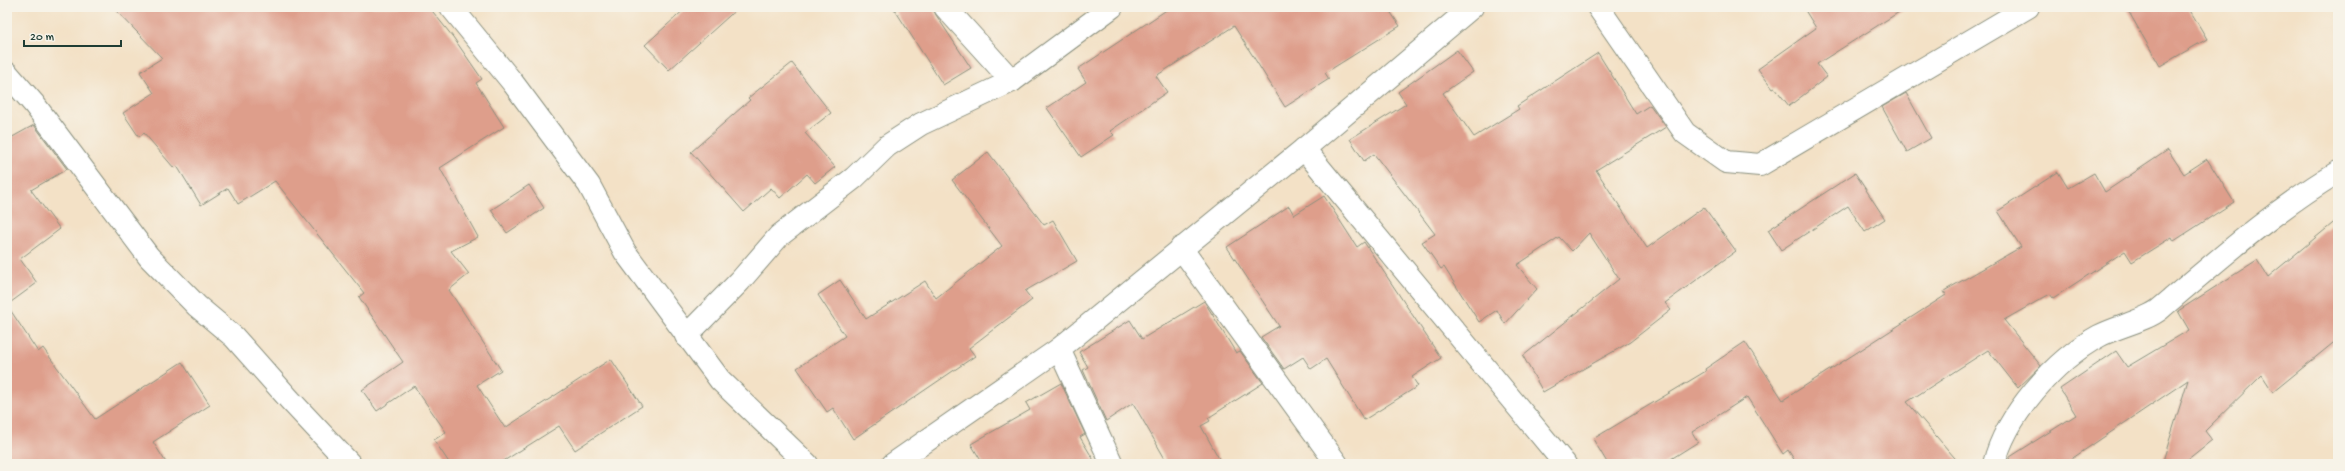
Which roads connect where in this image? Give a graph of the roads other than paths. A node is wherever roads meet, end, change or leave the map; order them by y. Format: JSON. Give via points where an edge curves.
{"nodes":[{"id":1,"x":451,"y":7,"type":"edge"},
{"id":2,"x":945,"y":7,"type":"edge"},
{"id":3,"x":1112,"y":7,"type":"edge"},
{"id":4,"x":1472,"y":7,"type":"edge"},
{"id":5,"x":1598,"y":7,"type":"edge"},
{"id":6,"x":2028,"y":7,"type":"edge"},
{"id":7,"x":7,"y":73,"type":"edge"},
{"id":8,"x":1012,"y":81,"type":"junction"},
{"id":9,"x":1304,"y":149,"type":"junction"},
{"id":10,"x":2338,"y":172,"type":"edge"},
{"id":11,"x":1181,"y":248,"type":"junction"},
{"id":12,"x":686,"y":336,"type":"junction"},
{"id":13,"x":1059,"y":349,"type":"junction"},
{"id":14,"x":900,"y":462,"type":"edge"},
{"id":15,"x":350,"y":464,"type":"edge"},
{"id":16,"x":807,"y":464,"type":"edge"},
{"id":17,"x":1112,"y":464,"type":"edge"},
{"id":18,"x":1337,"y":464,"type":"edge"},
{"id":19,"x":1565,"y":464,"type":"edge"},
{"id":20,"x":1994,"y":464,"type":"edge"}],
"edges":[{"from":1,"to":12,"type":"street","via":[[513,83],[589,185],[625,252]]},
{"from":2,"to":8,"type":"street"},
{"from":3,"to":8,"type":"street"},
{"from":4,"to":9,"type":"street"},
{"from":5,"to":6,"type":"street","via":[[1685,133],[1726,162],[1760,165]]},
{"from":7,"to":15,"type":"street","via":[[34,104],[149,257],[197,306],[234,337]]},
{"from":8,"to":12,"type":"street","via":[[921,124],[887,146],[854,178],[779,236],[740,281]]},
{"from":9,"to":11,"type":"street"},
{"from":9,"to":19,"type":"street"},
{"from":10,"to":20,"type":"street","via":[[2309,189],[2186,285],[2159,310],[2100,335],[2079,348],[2030,395],[1998,448]]},
{"from":11,"to":13,"type":"street"},
{"from":11,"to":18,"type":"street"},
{"from":12,"to":16,"type":"street","via":[[720,380]]},
{"from":13,"to":14,"type":"street"},
{"from":13,"to":17,"type":"street"}]}
